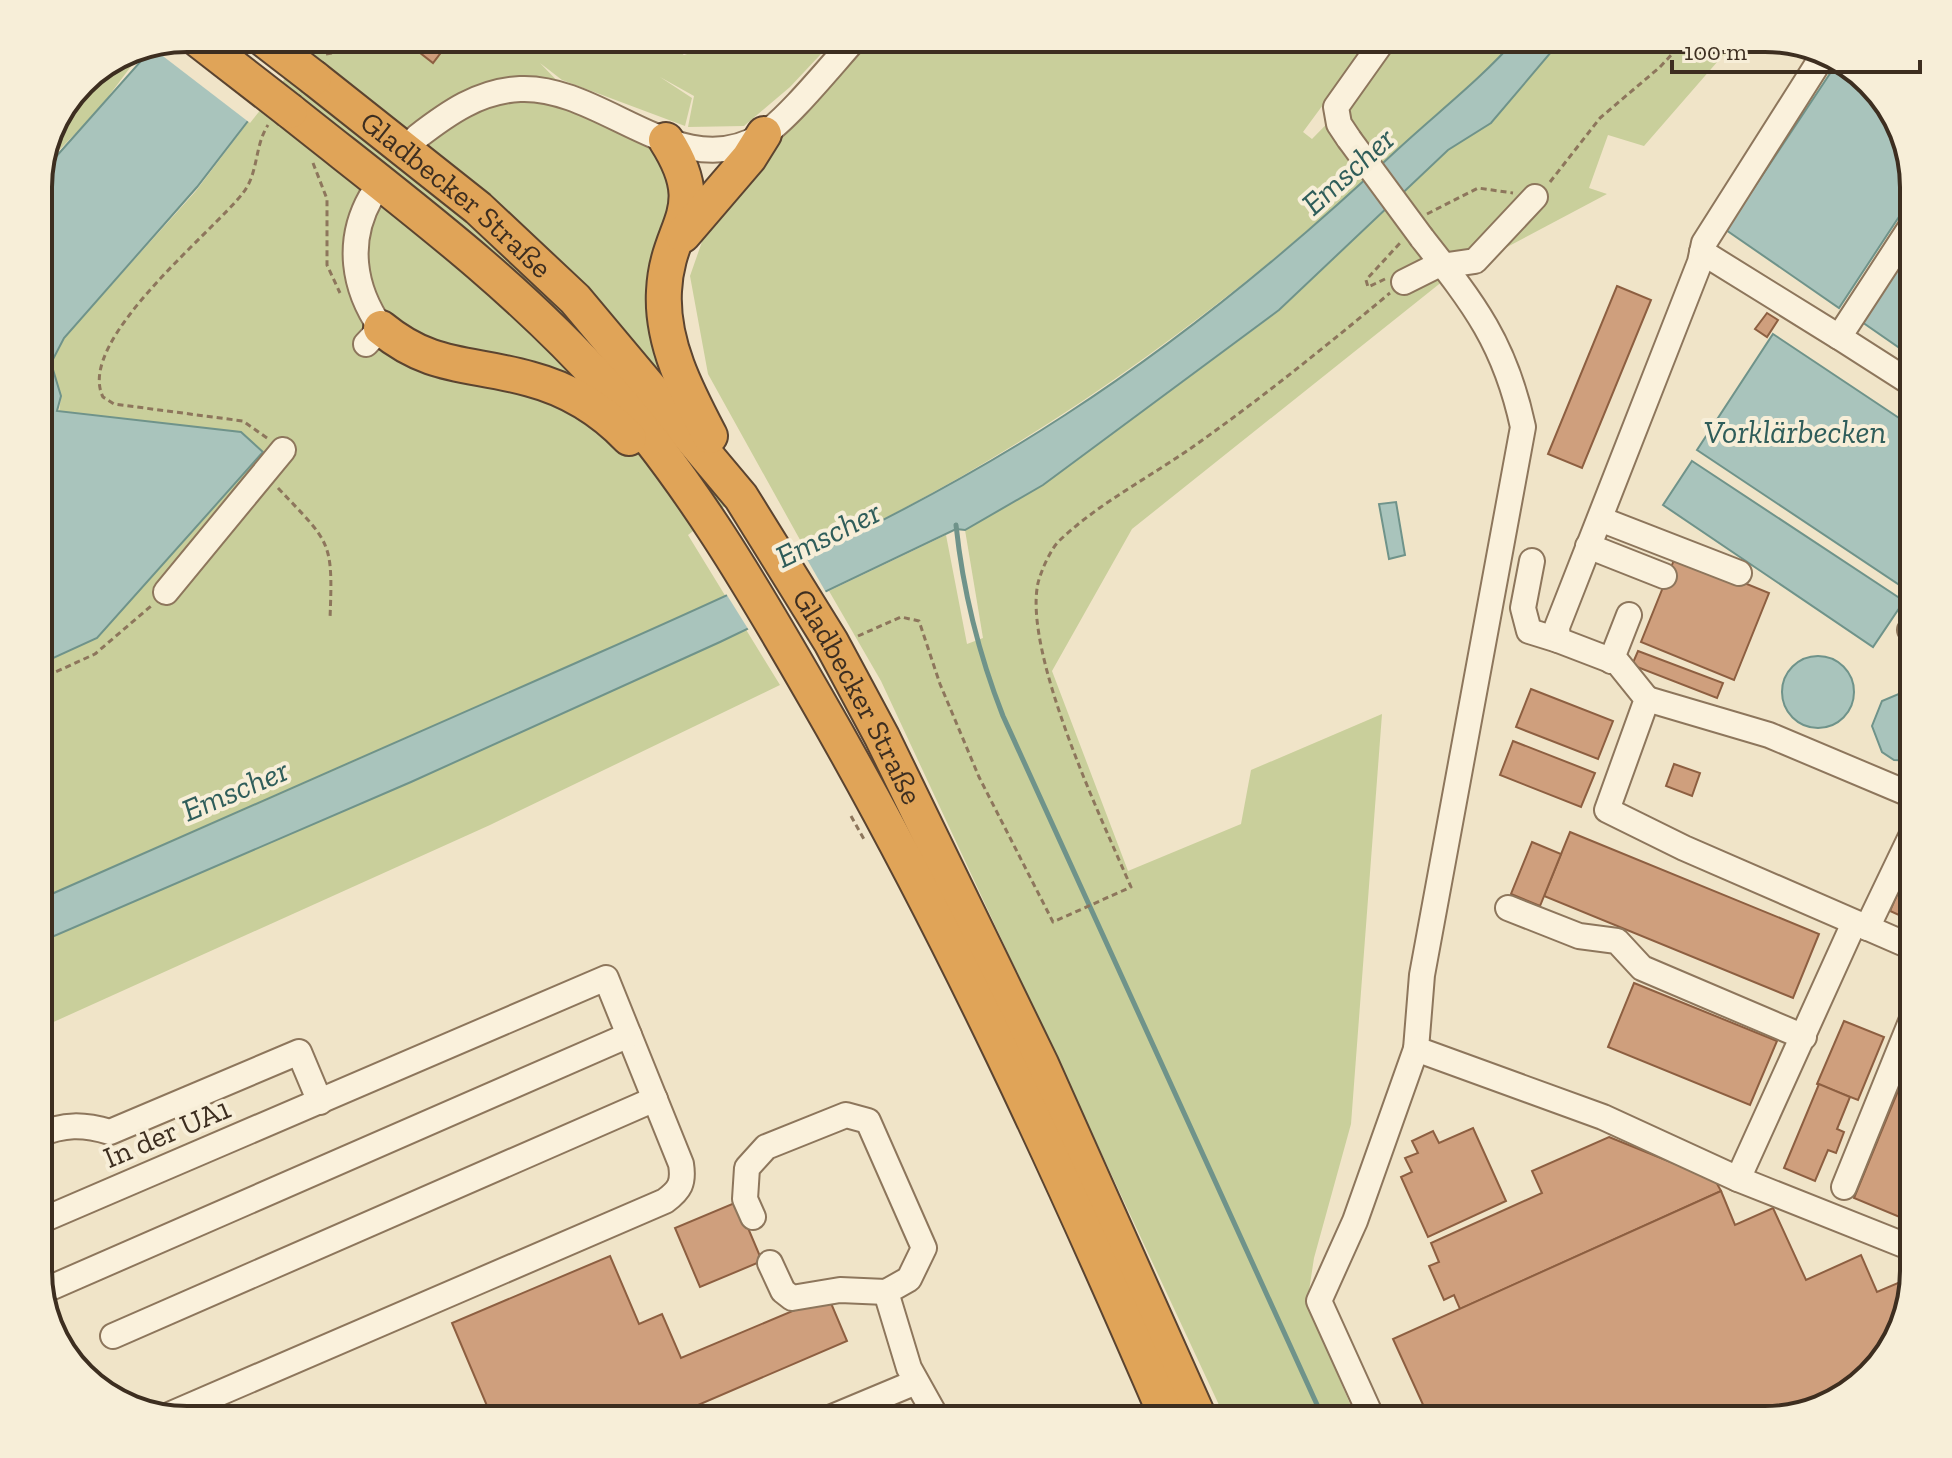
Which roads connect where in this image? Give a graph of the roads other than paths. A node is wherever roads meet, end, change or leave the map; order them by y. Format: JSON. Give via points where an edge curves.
{"nodes":[{"id":1,"x":211,"y":52,"type":"edge"},
{"id":2,"x":288,"y":52,"type":"edge"},
{"id":3,"x":843,"y":52,"type":"edge"},
{"id":4,"x":1375,"y":52,"type":"edge"},
{"id":5,"x":1818,"y":64,"type":"edge"},
{"id":6,"x":764,"y":134,"type":"junction"},
{"id":7,"x":417,"y":137,"type":"dead end"},
{"id":8,"x":666,"y":140,"type":"junction"},
{"id":9,"x":371,"y":197,"type":"dead end"},
{"id":10,"x":1535,"y":197,"type":"road end"},
{"id":11,"x":677,"y":241,"type":"junction"},
{"id":12,"x":1900,"y":243,"type":"edge"},
{"id":13,"x":1702,"y":252,"type":"junction"},
{"id":14,"x":1444,"y":266,"type":"junction"},
{"id":15,"x":1404,"y":282,"type":"road end"},
{"id":16,"x":373,"y":336,"type":"joint"},
{"id":17,"x":1839,"y":337,"type":"junction"},
{"id":18,"x":1900,"y":376,"type":"edge"},
{"id":19,"x":283,"y":450,"type":"road end"},
{"id":20,"x":741,"y":497,"type":"junction"},
{"id":21,"x":1600,"y":519,"type":"junction"},
{"id":22,"x":1588,"y":546,"type":"junction"},
{"id":23,"x":730,"y":556,"type":"junction"},
{"id":24,"x":1532,"y":561,"type":"dead end"},
{"id":25,"x":1739,"y":573,"type":"dead end"},
{"id":26,"x":1664,"y":576,"type":"dead end"},
{"id":27,"x":166,"y":592,"type":"road end"},
{"id":28,"x":1629,"y":615,"type":"dead end"},
{"id":29,"x":1558,"y":640,"type":"junction"},
{"id":30,"x":1611,"y":661,"type":"junction"},
{"id":31,"x":1647,"y":699,"type":"junction"},
{"id":32,"x":1900,"y":790,"type":"edge"},
{"id":33,"x":1900,"y":855,"type":"edge"},
{"id":34,"x":1508,"y":908,"type":"dead end"},
{"id":35,"x":1861,"y":925,"type":"junction"},
{"id":36,"x":1900,"y":942,"type":"edge"},
{"id":37,"x":629,"y":1035,"type":"junction"},
{"id":38,"x":1804,"y":1037,"type":"junction"},
{"id":39,"x":1416,"y":1049,"type":"junction"},
{"id":40,"x":1900,"y":1049,"type":"edge"},
{"id":41,"x":655,"y":1099,"type":"junction"},
{"id":42,"x":320,"y":1102,"type":"junction"},
{"id":43,"x":52,"y":1129,"type":"edge"},
{"id":44,"x":1738,"y":1179,"type":"junction"},
{"id":45,"x":1844,"y":1187,"type":"dead end"},
{"id":46,"x":52,"y":1216,"type":"edge"},
{"id":47,"x":753,"y":1217,"type":"dead end"},
{"id":48,"x":1900,"y":1243,"type":"edge"},
{"id":49,"x":770,"y":1263,"type":"dead end"},
{"id":50,"x":53,"y":1287,"type":"edge"},
{"id":51,"x":886,"y":1292,"type":"junction"},
{"id":52,"x":113,"y":1336,"type":"dead end"},
{"id":53,"x":916,"y":1382,"type":"junction"},
{"id":54,"x":190,"y":1406,"type":"edge"},
{"id":55,"x":859,"y":1406,"type":"edge"},
{"id":56,"x":930,"y":1406,"type":"edge"},
{"id":57,"x":1162,"y":1406,"type":"edge"},
{"id":58,"x":1194,"y":1406,"type":"edge"},
{"id":59,"x":1367,"y":1406,"type":"edge"}],
"edges":[{"from":1,"to":23,"type":"highway","name":"Gladbecker Straße","bridge":true,"via":[[279,118],[445,234],[547,322],[652,441]]},
{"from":2,"to":20,"type":"highway","name":"Gladbecker Straße","bridge":true,"via":[[317,68],[575,299]]},
{"from":3,"to":6,"type":"street"},
{"from":4,"to":14,"type":"street","bridge":true,"via":[[1336,107],[1339,124]]},
{"from":5,"to":13,"type":"street"},
{"from":6,"to":8,"type":"street","via":[[704,150]]},
{"from":6,"to":11,"type":"highway"},
{"from":7,"to":8,"type":"street","via":[[474,100],[526,89],[556,94]]},
{"from":8,"to":11,"type":"highway","via":[[688,185],[689,202]]},
{"from":9,"to":16,"type":"street","via":[[357,229],[355,262]]},
{"from":10,"to":14,"type":"street","via":[[1475,261]]},
{"from":11,"to":20,"type":"highway","via":[[664,291],[670,345]]},
{"from":12,"to":17,"type":"street"},
{"from":13,"to":17,"type":"street"},
{"from":13,"to":21,"type":"street"},
{"from":14,"to":15,"type":"street"},
{"from":14,"to":39,"type":"street","via":[[1500,350],[1523,427],[1422,975]]},
{"from":16,"to":23,"type":"highway","via":[[432,360],[531,379],[587,404],[645,455]]},
{"from":17,"to":18,"type":"street"},
{"from":19,"to":27,"type":"street"},
{"from":20,"to":58,"type":"highway","name":"Gladbecker Straße","via":[[842,641],[889,752],[1041,1064]]},
{"from":21,"to":22,"type":"street"},
{"from":21,"to":25,"type":"street"},
{"from":22,"to":26,"type":"street"},
{"from":22,"to":29,"type":"street","via":[[1557,627]]},
{"from":23,"to":57,"type":"highway","name":"Gladbecker Straße","via":[[796,663],[961,964]]},
{"from":24,"to":29,"type":"street","via":[[1523,608],[1529,631]]},
{"from":28,"to":30,"type":"street"},
{"from":29,"to":30,"type":"street"},
{"from":30,"to":31,"type":"street"},
{"from":31,"to":32,"type":"street","via":[[1769,735]]},
{"from":31,"to":35,"type":"street","via":[[1607,810]]},
{"from":33,"to":35,"type":"street"},
{"from":34,"to":38,"type":"street","via":[[1579,936],[1617,941],[1642,968]]},
{"from":35,"to":36,"type":"street"},
{"from":35,"to":38,"type":"street"},
{"from":37,"to":41,"type":"street"},
{"from":37,"to":42,"type":"street","name":"In der UA1","via":[[606,978]]},
{"from":37,"to":50,"type":"street"},
{"from":38,"to":44,"type":"street"},
{"from":39,"to":44,"type":"street","via":[[1603,1117]]},
{"from":39,"to":59,"type":"street","via":[[1355,1221],[1319,1301]]},
{"from":40,"to":45,"type":"street"},
{"from":41,"to":52,"type":"street"},
{"from":41,"to":54,"type":"street","via":[[683,1179],[679,1191],[665,1201]]},
{"from":42,"to":43,"type":"street","via":[[299,1052],[110,1132],[62,1125]]},
{"from":42,"to":46,"type":"street","name":"In der UA1"},
{"from":44,"to":48,"type":"street"},
{"from":47,"to":51,"type":"street","via":[[745,1199],[747,1168],[766,1147],[846,1115],[868,1121],[924,1248],[909,1279]]},
{"from":49,"to":51,"type":"street","via":[[792,1298],[840,1290]]},
{"from":51,"to":53,"type":"street"},
{"from":53,"to":55,"type":"street"},
{"from":53,"to":56,"type":"street"}]}
